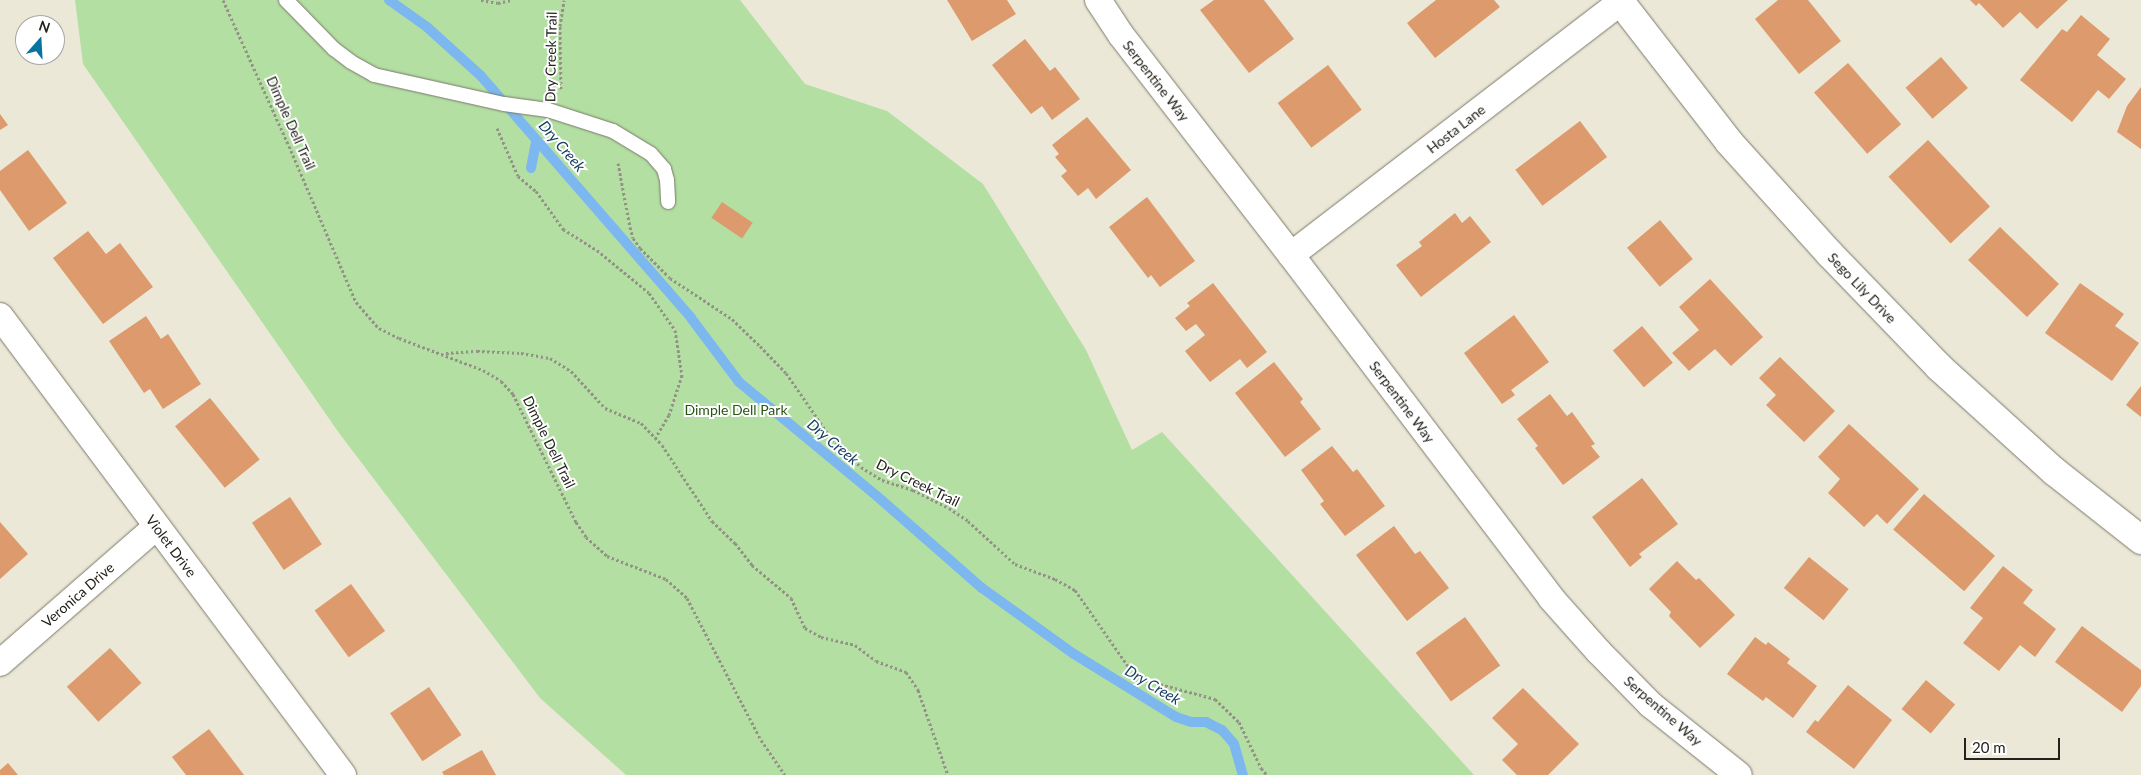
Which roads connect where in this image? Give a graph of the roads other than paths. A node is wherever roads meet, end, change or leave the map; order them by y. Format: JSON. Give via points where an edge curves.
{"nodes":[{"id":1,"x":286,"y":0,"type":"edge"},
{"id":2,"x":1098,"y":0,"type":"edge"},
{"id":3,"x":1620,"y":1,"type":"edge"},
{"id":4,"x":668,"y":202,"type":"dead end"},
{"id":5,"x":1291,"y":255,"type":"junction"},
{"id":6,"x":0,"y":316,"type":"edge"},
{"id":7,"x":157,"y":526,"type":"junction"},
{"id":8,"x":2141,"y":540,"type":"edge"},
{"id":9,"x":0,"y":663,"type":"edge"},
{"id":10,"x":343,"y":775,"type":"edge"},
{"id":11,"x":1739,"y":775,"type":"edge"}],
"edges":[{"from":1,"to":4,"type":"lane","via":[[327,42],[374,75],[561,114],[601,126],[628,139],[651,154],[664,169]]},
{"from":2,"to":5,"type":"street","name":"Serpentine Way","via":[[1120,35]]},
{"from":3,"to":5,"type":"street","name":"Hosta Lane"},
{"from":3,"to":8,"type":"main road","name":"Sego Lily Drive","via":[[1729,142],[1836,262],[1939,367],[2055,472]]},
{"from":5,"to":11,"type":"street","name":"Serpentine Way","via":[[1575,625],[1651,704]]},
{"from":6,"to":7,"type":"street","name":"Violet Drive"},
{"from":7,"to":9,"type":"street","name":"Veronica Drive"},
{"from":7,"to":10,"type":"street","name":"Violet Drive"}]}
